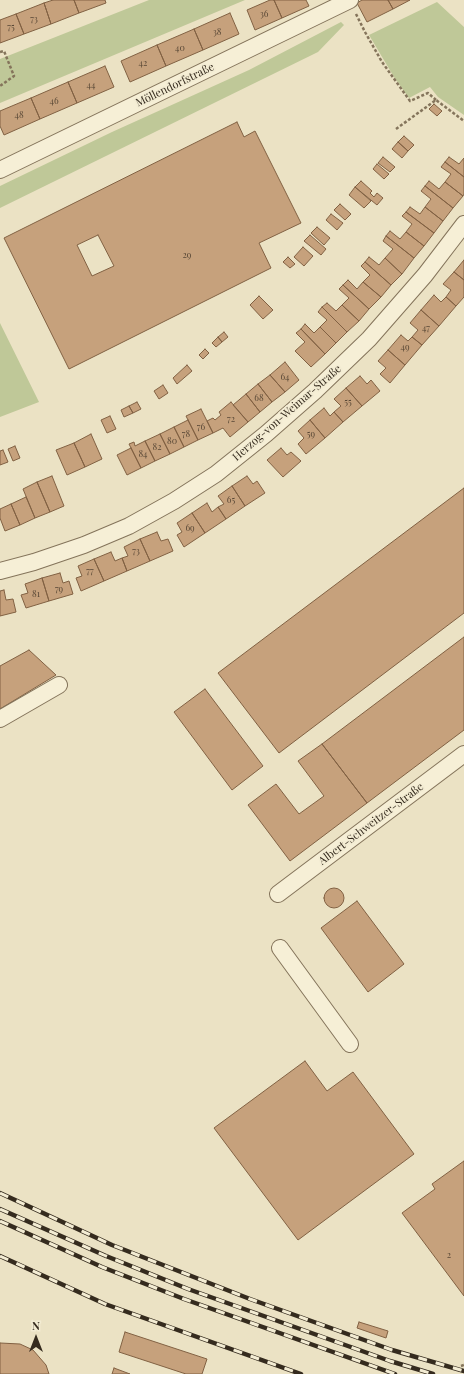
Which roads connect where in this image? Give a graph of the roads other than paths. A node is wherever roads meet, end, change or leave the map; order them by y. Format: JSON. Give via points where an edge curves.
{"nodes":[{"id":1,"x":350,"y":0,"type":"edge"},
{"id":2,"x":0,"y":170,"type":"edge"},
{"id":3,"x":464,"y":224,"type":"edge"},
{"id":4,"x":0,"y":571,"type":"edge"},
{"id":5,"x":59,"y":684,"type":"dead end"},
{"id":6,"x":0,"y":719,"type":"edge"},
{"id":7,"x":464,"y":754,"type":"edge"},
{"id":8,"x":278,"y":894,"type":"dead end"},
{"id":9,"x":280,"y":948,"type":"dead end"},
{"id":10,"x":350,"y":1044,"type":"dead end"}],
"edges":[{"from":1,"to":2,"type":"street","name":"Möllendorfstraße"},
{"from":3,"to":4,"type":"street","name":"Herzog-von-Weimar-Straße","via":[[425,275],[369,339],[315,391],[216,474],[129,526],[84,545]]},
{"from":5,"to":6,"type":"street"},
{"from":7,"to":8,"type":"street","name":"Albert-Schweitzer-Straße"},
{"from":9,"to":10,"type":"street"}]}
